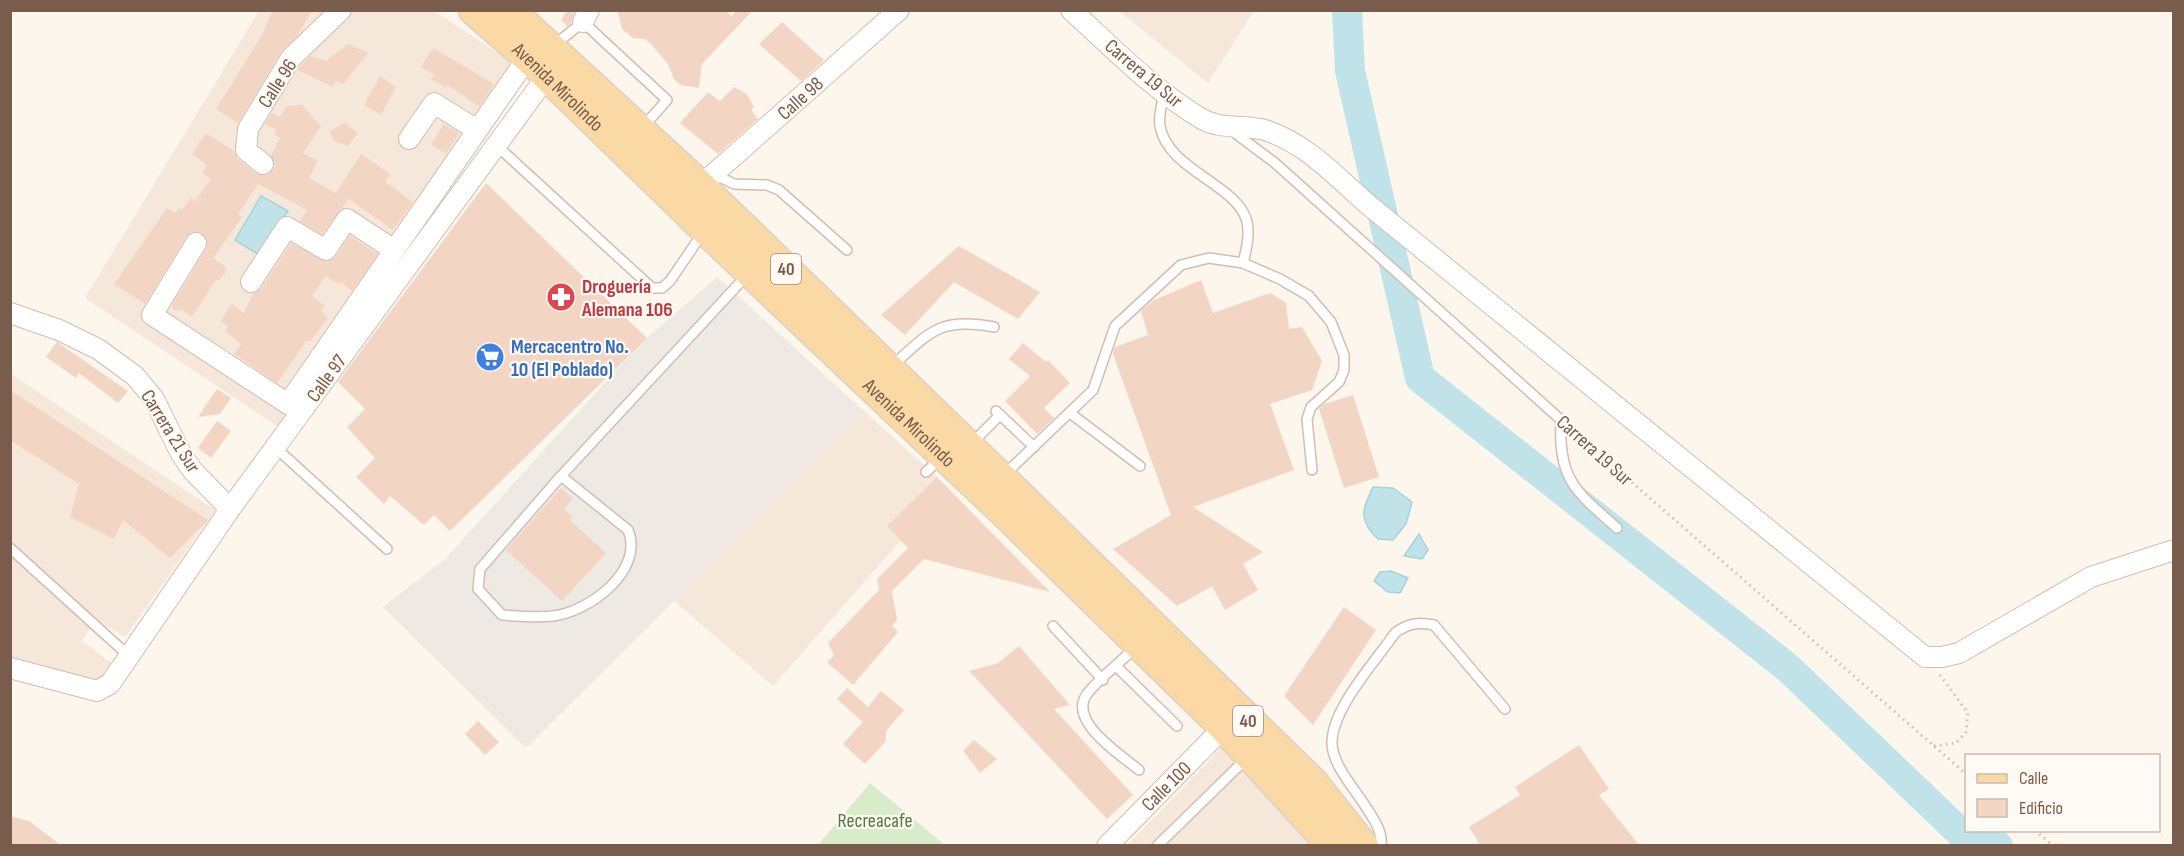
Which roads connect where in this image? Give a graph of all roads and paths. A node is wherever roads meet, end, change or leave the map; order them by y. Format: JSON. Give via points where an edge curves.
{"nodes":[{"id":1,"x":341,"y":10,"type":"edge"},
{"id":2,"x":474,"y":10,"type":"edge"},
{"id":3,"x":509,"y":10,"type":"edge"},
{"id":4,"x":899,"y":10,"type":"edge"},
{"id":5,"x":1071,"y":10,"type":"edge"},
{"id":6,"x":586,"y":16,"type":"edge"},
{"id":7,"x":542,"y":60,"type":"junction"},
{"id":8,"x":1164,"y":94,"type":"junction"},
{"id":9,"x":1224,"y":126,"type":"junction"},
{"id":10,"x":477,"y":130,"type":"junction"},
{"id":11,"x":640,"y":130,"type":"junction"},
{"id":12,"x":409,"y":139,"type":"dead end"},
{"id":13,"x":496,"y":145,"type":"junction"},
{"id":14,"x":263,"y":164,"type":"dead end"},
{"id":15,"x":707,"y":180,"type":"junction"},
{"id":16,"x":705,"y":230,"type":"junction"},
{"id":17,"x":196,"y":243,"type":"dead end"},
{"id":18,"x":394,"y":250,"type":"junction"},
{"id":19,"x":847,"y":250,"type":"dead end"},
{"id":20,"x":1243,"y":263,"type":"junction"},
{"id":21,"x":750,"y":272,"type":"junction"},
{"id":22,"x":251,"y":282,"type":"dead end"},
{"id":23,"x":10,"y":313,"type":"edge"},
{"id":24,"x":994,"y":327,"type":"dead end"},
{"id":25,"x":888,"y":369,"type":"junction"},
{"id":26,"x":1070,"y":413,"type":"junction"},
{"id":27,"x":1561,"y":420,"type":"junction"},
{"id":28,"x":275,"y":447,"type":"junction"},
{"id":29,"x":1034,"y":447,"type":"junction"},
{"id":30,"x":945,"y":458,"type":"junction"},
{"id":31,"x":1140,"y":466,"type":"dead end"},
{"id":32,"x":1312,"y":470,"type":"dead end"},
{"id":33,"x":561,"y":476,"type":"junction"},
{"id":34,"x":1001,"y":478,"type":"junction"},
{"id":35,"x":230,"y":509,"type":"junction"},
{"id":36,"x":1617,"y":528,"type":"dead end"},
{"id":37,"x":10,"y":548,"type":"edge"},
{"id":38,"x":387,"y":549,"type":"dead end"},
{"id":39,"x":2174,"y":550,"type":"edge"},
{"id":40,"x":1119,"y":610,"type":"junction"},
{"id":41,"x":1053,"y":626,"type":"dead end"},
{"id":42,"x":1145,"y":636,"type":"junction"},
{"id":43,"x":129,"y":657,"type":"junction"},
{"id":44,"x":1925,"y":657,"type":"junction"},
{"id":45,"x":1117,"y":667,"type":"junction"},
{"id":46,"x":10,"y":668,"type":"edge"},
{"id":47,"x":1103,"y":680,"type":"junction"},
{"id":48,"x":1506,"y":709,"type":"dead end"},
{"id":49,"x":1228,"y":716,"type":"junction"},
{"id":50,"x":1177,"y":726,"type":"dead end"},
{"id":51,"x":1934,"y":746,"type":"junction"},
{"id":52,"x":1250,"y":755,"type":"junction"},
{"id":53,"x":1139,"y":770,"type":"dead end"},
{"id":54,"x":1965,"y":773,"type":"edge"},
{"id":55,"x":2036,"y":832,"type":"edge"},
{"id":56,"x":1330,"y":844,"type":"edge"},
{"id":57,"x":1107,"y":846,"type":"edge"},
{"id":58,"x":1157,"y":846,"type":"edge"},
{"id":59,"x":1363,"y":846,"type":"edge"},
{"id":60,"x":1381,"y":846,"type":"edge"},
{"id":61,"x":2053,"y":846,"type":"edge"}],
"edges":[{"from":1,"to":14,"type":"street","name":"Calle 96","via":[[291,58],[248,129],[246,150]]},
{"from":2,"to":7,"type":"main road","name":"Avenida Mirolindo","number":"40"},
{"from":3,"to":7,"type":"main road","name":"Avenida Mirolindo","number":"40"},
{"from":4,"to":15,"type":"street","name":"Calle 98"},
{"from":5,"to":8,"type":"street","name":"Carrera 19 Sur"},
{"from":6,"to":7,"type":"lane","name":"Calle 97"},
{"from":6,"to":11,"type":"lane","via":[[667,100]]},
{"from":7,"to":10,"type":"street"},
{"from":7,"to":11,"type":"main road","name":"Avenida Mirolindo","number":"40"},
{"from":7,"to":13,"type":"street","name":"Calle 97"},
{"from":7,"to":16,"type":"main road","name":"Avenida Mirolindo","number":"40"},
{"from":8,"to":9,"type":"street","name":"Carrera 19 Sur","via":[[1204,120]]},
{"from":8,"to":20,"type":"lane","via":[[1159,123],[1162,138],[1180,159],[1242,207],[1248,242]]},
{"from":9,"to":27,"type":"lane","name":"Carrera 19 Sur","via":[[1275,163]]},
{"from":9,"to":44,"type":"street","name":"Carrera 19 Sur","via":[[1262,129],[1297,142],[1371,207]]},
{"from":10,"to":12,"type":"street","via":[[434,103]]},
{"from":10,"to":18,"type":"street"},
{"from":11,"to":15,"type":"main road","name":"Avenida Mirolindo","number":"40"},
{"from":13,"to":16,"type":"lane","via":[[652,288],[662,288],[670,280]]},
{"from":13,"to":28,"type":"street","name":"Calle 97"},
{"from":15,"to":19,"type":"lane","via":[[767,185],[779,190]]},
{"from":15,"to":25,"type":"main road","name":"Avenida Mirolindo","number":"40"},
{"from":16,"to":21,"type":"main road","name":"Avenida Mirolindo","number":"40"},
{"from":17,"to":18,"type":"street","via":[[152,315],[288,404]]},
{"from":18,"to":22,"type":"street","via":[[347,219],[326,250],[287,227]]},
{"from":20,"to":26,"type":"lane","via":[[1209,258],[1181,265],[1115,326],[1099,379]]},
{"from":20,"to":32,"type":"lane","via":[[1309,296],[1331,322],[1344,355],[1339,382],[1311,407],[1307,419]]},
{"from":21,"to":30,"type":"main road","name":"Avenida Mirolindo","number":"40"},
{"from":21,"to":33,"type":"lane"},
{"from":23,"to":35,"type":"street","name":"Carrera 21 Sur","via":[[88,344],[135,376],[154,399],[187,463]]},
{"from":24,"to":25,"type":"lane","via":[[965,322],[939,327]]},
{"from":25,"to":30,"type":"main road","name":"Avenida Mirolindo","number":"40"},
{"from":26,"to":29,"type":"lane"},
{"from":26,"to":31,"type":"lane"},
{"from":27,"to":36,"type":"lane","via":[[1566,473],[1578,493]]},
{"from":27,"to":51,"type":"path","name":"Carrera 19 Sur"},
{"from":28,"to":35,"type":"street","name":"Calle 97"},
{"from":28,"to":38,"type":"lane"},
{"from":29,"to":30,"type":"lane","via":[[998,413]]},
{"from":29,"to":34,"type":"lane"},
{"from":30,"to":34,"type":"main road","name":"Avenida Mirolindo","number":"40"},
{"from":30,"to":40,"type":"main road","name":"Avenida Mirolindo","number":"40","via":[[1003,512],[1001,522],[1009,537],[1073,601],[1090,611]]},
{"from":33,"to":33,"type":"lane","via":[[480,569],[478,590],[502,615],[553,616],[576,610],[599,597],[633,554],[628,530]]},
{"from":34,"to":40,"type":"main road","name":"Avenida Mirolindo","number":"40"},
{"from":35,"to":43,"type":"street","name":"Calle 97"},
{"from":37,"to":43,"type":"lane"},
{"from":39,"to":44,"type":"street","via":[[2091,577],[1959,653]]},
{"from":40,"to":42,"type":"main road","name":"Avenida Mirolindo","number":"40"},
{"from":40,"to":49,"type":"main road","via":[[1173,632],[1222,682]]},
{"from":41,"to":47,"type":"lane"},
{"from":42,"to":45,"type":"lane"},
{"from":42,"to":49,"type":"main road","name":"Avenida Mirolindo","number":"40"},
{"from":43,"to":46,"type":"street","name":"Calle 97","via":[[110,684],[97,691]]},
{"from":44,"to":51,"type":"path","via":[[1968,713],[1966,732],[1956,743]]},
{"from":45,"to":47,"type":"lane"},
{"from":45,"to":50,"type":"lane"},
{"from":47,"to":53,"type":"lane","via":[[1087,695],[1083,716],[1088,726]]},
{"from":48,"to":60,"type":"lane","via":[[1434,625],[1420,622],[1395,633],[1347,701],[1332,745],[1341,768],[1378,828]]},
{"from":49,"to":52,"type":"main road","name":"Avenida Mirolindo","number":"40"},
{"from":49,"to":57,"type":"street","name":"Calle 100"},
{"from":49,"to":59,"type":"main road","name":"Avenida Mirolindo","number":"40","via":[[1313,783]]},
{"from":51,"to":54,"type":"path","name":"Carrera 19 Sur"},
{"from":52,"to":56,"type":"main road","name":"Avenida Mirolindo","number":"40"},
{"from":52,"to":58,"type":"lane"},
{"from":55,"to":61,"type":"path"}]}
